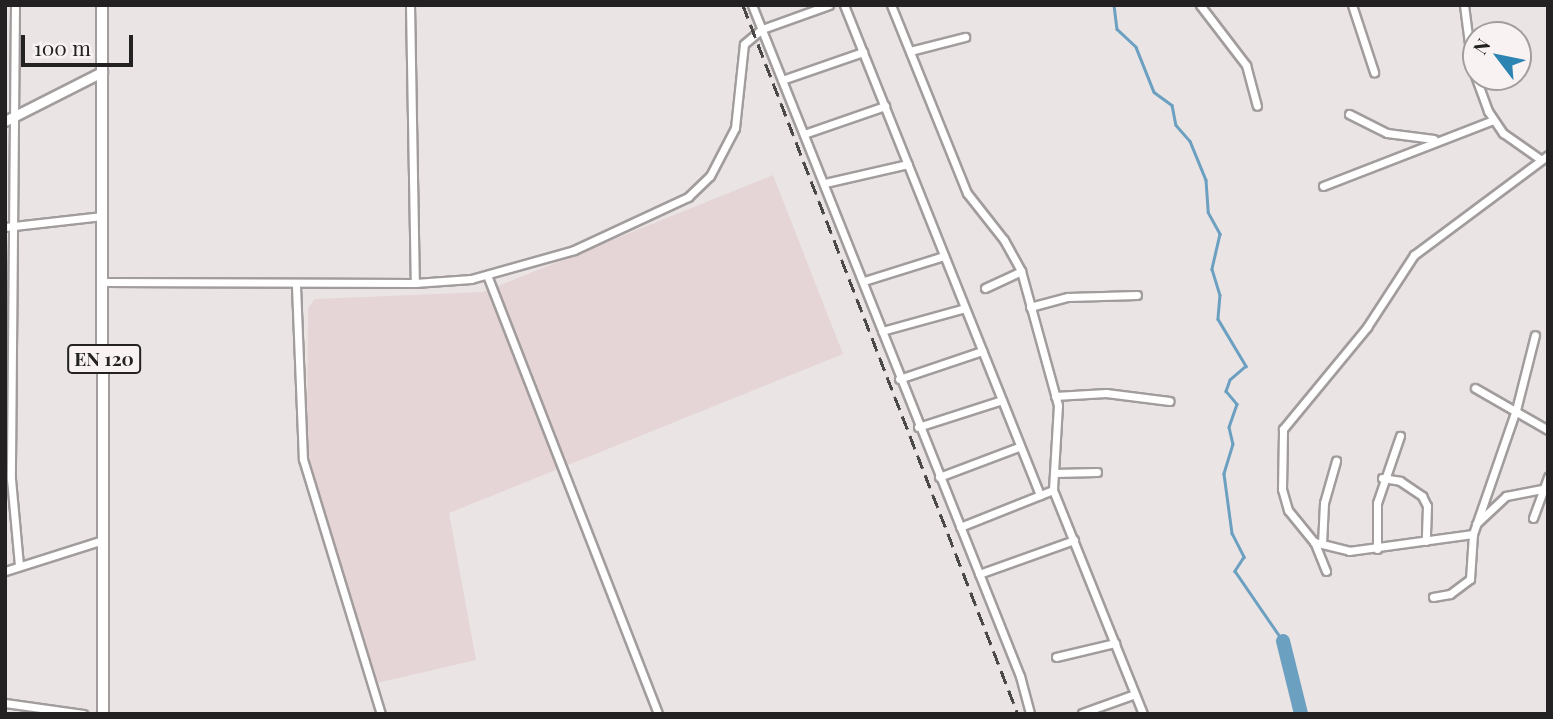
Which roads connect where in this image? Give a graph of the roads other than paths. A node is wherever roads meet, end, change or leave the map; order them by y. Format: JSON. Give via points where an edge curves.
{"nodes":[{"id":1,"x":15,"y":5,"type":"edge"},
{"id":2,"x":102,"y":5,"type":"edge"},
{"id":3,"x":410,"y":5,"type":"edge"},
{"id":4,"x":752,"y":5,"type":"edge"},
{"id":5,"x":829,"y":5,"type":"edge"},
{"id":6,"x":844,"y":5,"type":"edge"},
{"id":7,"x":891,"y":5,"type":"edge"},
{"id":8,"x":1200,"y":5,"type":"edge"},
{"id":9,"x":1352,"y":5,"type":"edge"},
{"id":10,"x":1464,"y":5,"type":"edge"},
{"id":11,"x":762,"y":29,"type":"junction"},
{"id":12,"x":965,"y":37,"type":"dead end"},
{"id":13,"x":910,"y":51,"type":"junction"},
{"id":14,"x":863,"y":52,"type":"junction"},
{"id":15,"x":102,"y":72,"type":"junction"},
{"id":16,"x":1374,"y":72,"type":"dead end"},
{"id":17,"x":782,"y":80,"type":"junction"},
{"id":18,"x":885,"y":106,"type":"junction"},
{"id":19,"x":1257,"y":106,"type":"dead end"},
{"id":20,"x":1349,"y":114,"type":"dead end"},
{"id":21,"x":9,"y":119,"type":"edge"},
{"id":22,"x":1493,"y":120,"type":"junction"},
{"id":23,"x":804,"y":134,"type":"junction"},
{"id":24,"x":1437,"y":139,"type":"junction"},
{"id":25,"x":1548,"y":155,"type":"edge"},
{"id":26,"x":1540,"y":159,"type":"junction"},
{"id":27,"x":908,"y":164,"type":"junction"},
{"id":28,"x":825,"y":183,"type":"junction"},
{"id":29,"x":1323,"y":186,"type":"dead end"},
{"id":30,"x":102,"y":216,"type":"junction"},
{"id":31,"x":9,"y":228,"type":"edge"},
{"id":32,"x":944,"y":256,"type":"junction"},
{"id":33,"x":1021,"y":271,"type":"junction"},
{"id":34,"x":487,"y":275,"type":"junction"},
{"id":35,"x":864,"y":281,"type":"junction"},
{"id":36,"x":104,"y":282,"type":"junction"},
{"id":37,"x":415,"y":283,"type":"junction"},
{"id":38,"x":296,"y":285,"type":"junction"},
{"id":39,"x":985,"y":288,"type":"dead end"},
{"id":40,"x":1137,"y":295,"type":"dead end"},
{"id":41,"x":1030,"y":307,"type":"junction"},
{"id":42,"x":965,"y":308,"type":"junction"},
{"id":43,"x":882,"y":331,"type":"junction"},
{"id":44,"x":1535,"y":335,"type":"dead end"},
{"id":45,"x":982,"y":351,"type":"junction"},
{"id":46,"x":899,"y":379,"type":"junction"},
{"id":47,"x":1475,"y":388,"type":"dead end"},
{"id":48,"x":1055,"y":396,"type":"junction"},
{"id":49,"x":1002,"y":400,"type":"junction"},
{"id":50,"x":1169,"y":401,"type":"dead end"},
{"id":51,"x":1516,"y":410,"type":"junction"},
{"id":52,"x":918,"y":427,"type":"junction"},
{"id":53,"x":1548,"y":430,"type":"edge"},
{"id":54,"x":1401,"y":436,"type":"dead end"},
{"id":55,"x":1019,"y":447,"type":"junction"},
{"id":56,"x":1336,"y":461,"type":"dead end"},
{"id":57,"x":1097,"y":472,"type":"dead end"},
{"id":58,"x":1054,"y":473,"type":"junction"},
{"id":59,"x":939,"y":477,"type":"junction"},
{"id":60,"x":1548,"y":477,"type":"edge"},
{"id":61,"x":1382,"y":478,"type":"junction"},
{"id":62,"x":1543,"y":489,"type":"junction"},
{"id":63,"x":1053,"y":490,"type":"junction"},
{"id":64,"x":1040,"y":495,"type":"junction"},
{"id":65,"x":1533,"y":518,"type":"dead end"},
{"id":66,"x":1476,"y":525,"type":"junction"},
{"id":67,"x":960,"y":527,"type":"junction"},
{"id":68,"x":1473,"y":534,"type":"junction"},
{"id":69,"x":103,"y":540,"type":"junction"},
{"id":70,"x":1073,"y":540,"type":"junction"},
{"id":71,"x":1426,"y":541,"type":"junction"},
{"id":72,"x":1314,"y":542,"type":"junction"},
{"id":73,"x":1322,"y":544,"type":"junction"},
{"id":74,"x":1377,"y":549,"type":"junction"},
{"id":75,"x":19,"y":566,"type":"junction"},
{"id":76,"x":5,"y":571,"type":"edge"},
{"id":77,"x":1326,"y":571,"type":"dead end"},
{"id":78,"x":979,"y":574,"type":"junction"},
{"id":79,"x":1433,"y":597,"type":"dead end"},
{"id":80,"x":1115,"y":643,"type":"junction"},
{"id":81,"x":1056,"y":657,"type":"dead end"},
{"id":82,"x":1135,"y":694,"type":"junction"},
{"id":83,"x":5,"y":703,"type":"edge"},
{"id":84,"x":1083,"y":713,"type":"edge"},
{"id":85,"x":83,"y":714,"type":"edge"},
{"id":86,"x":103,"y":714,"type":"edge"},
{"id":87,"x":381,"y":714,"type":"edge"},
{"id":88,"x":658,"y":714,"type":"edge"},
{"id":89,"x":1030,"y":714,"type":"edge"},
{"id":90,"x":1143,"y":714,"type":"edge"}],
"edges":[{"from":1,"to":21,"type":"street"},
{"from":2,"to":15,"type":"main road","number":"EN 120"},
{"from":3,"to":37,"type":"street"},
{"from":4,"to":11,"type":"street"},
{"from":5,"to":11,"type":"street"},
{"from":6,"to":14,"type":"street"},
{"from":7,"to":13,"type":"street"},
{"from":8,"to":19,"type":"street","via":[[1246,65]]},
{"from":9,"to":16,"type":"street"},
{"from":10,"to":22,"type":"street","via":[[1472,67]]},
{"from":11,"to":17,"type":"street"},
{"from":11,"to":34,"type":"street","via":[[744,44],[740,56],[735,128],[727,150],[710,176],[688,197],[574,250]]},
{"from":12,"to":13,"type":"street"},
{"from":13,"to":33,"type":"street","via":[[967,193],[1004,240]]},
{"from":14,"to":17,"type":"street"},
{"from":14,"to":18,"type":"street"},
{"from":15,"to":21,"type":"street"},
{"from":15,"to":30,"type":"main road","number":"EN 120"},
{"from":17,"to":23,"type":"street"},
{"from":18,"to":23,"type":"street"},
{"from":18,"to":27,"type":"street"},
{"from":20,"to":24,"type":"street","via":[[1387,133]]},
{"from":21,"to":31,"type":"street"},
{"from":22,"to":24,"type":"street"},
{"from":22,"to":26,"type":"street","via":[[1523,150]]},
{"from":23,"to":28,"type":"street"},
{"from":24,"to":29,"type":"street"},
{"from":25,"to":26,"type":"street"},
{"from":26,"to":72,"type":"street","via":[[1414,255],[1354,344],[1291,414],[1283,429],[1279,475],[1288,510]]},
{"from":27,"to":28,"type":"street"},
{"from":27,"to":32,"type":"street"},
{"from":28,"to":35,"type":"street"},
{"from":30,"to":31,"type":"street"},
{"from":30,"to":36,"type":"main road","number":"EN 120"},
{"from":31,"to":75,"type":"street","via":[[11,479]]},
{"from":32,"to":35,"type":"street"},
{"from":32,"to":42,"type":"street"},
{"from":33,"to":39,"type":"street"},
{"from":33,"to":41,"type":"street"},
{"from":34,"to":37,"type":"street"},
{"from":34,"to":88,"type":"street"},
{"from":35,"to":43,"type":"street"},
{"from":36,"to":38,"type":"street"},
{"from":36,"to":69,"type":"main road","number":"EN 120"},
{"from":37,"to":38,"type":"street"},
{"from":38,"to":87,"type":"street","via":[[303,459]]},
{"from":40,"to":41,"type":"street","via":[[1080,295]]},
{"from":41,"to":48,"type":"street"},
{"from":42,"to":43,"type":"street"},
{"from":42,"to":45,"type":"street"},
{"from":43,"to":46,"type":"street"},
{"from":44,"to":51,"type":"street"},
{"from":45,"to":46,"type":"street"},
{"from":45,"to":49,"type":"street"},
{"from":46,"to":52,"type":"street"},
{"from":47,"to":51,"type":"street"},
{"from":48,"to":50,"type":"street","via":[[1106,393]]},
{"from":48,"to":58,"type":"street","via":[[1060,431]]},
{"from":49,"to":52,"type":"street"},
{"from":49,"to":55,"type":"street"},
{"from":51,"to":53,"type":"street"},
{"from":51,"to":66,"type":"street"},
{"from":52,"to":59,"type":"street"},
{"from":54,"to":61,"type":"street"},
{"from":55,"to":59,"type":"street"},
{"from":55,"to":64,"type":"street"},
{"from":56,"to":73,"type":"street","via":[[1324,503]]},
{"from":57,"to":58,"type":"street"},
{"from":58,"to":63,"type":"street"},
{"from":59,"to":67,"type":"street"},
{"from":60,"to":62,"type":"street"},
{"from":61,"to":71,"type":"street","via":[[1400,481],[1422,496],[1427,506]]},
{"from":61,"to":74,"type":"street","via":[[1375,524]]},
{"from":62,"to":65,"type":"street"},
{"from":62,"to":66,"type":"street","via":[[1506,496]]},
{"from":63,"to":64,"type":"street"},
{"from":63,"to":70,"type":"street"},
{"from":64,"to":67,"type":"street"},
{"from":66,"to":68,"type":"street"},
{"from":67,"to":78,"type":"street"},
{"from":68,"to":71,"type":"street"},
{"from":68,"to":79,"type":"street","via":[[1470,579],[1450,594]]},
{"from":69,"to":75,"type":"street"},
{"from":69,"to":86,"type":"main road","number":"EN 120"},
{"from":70,"to":78,"type":"street"},
{"from":70,"to":80,"type":"street"},
{"from":71,"to":74,"type":"street"},
{"from":72,"to":73,"type":"street"},
{"from":72,"to":77,"type":"street"},
{"from":73,"to":74,"type":"street","via":[[1349,551]]},
{"from":75,"to":76,"type":"street"},
{"from":78,"to":89,"type":"street","via":[[1020,676]]},
{"from":80,"to":81,"type":"street"},
{"from":80,"to":82,"type":"street"},
{"from":82,"to":84,"type":"street"},
{"from":82,"to":90,"type":"street"},
{"from":83,"to":85,"type":"street"}]}
